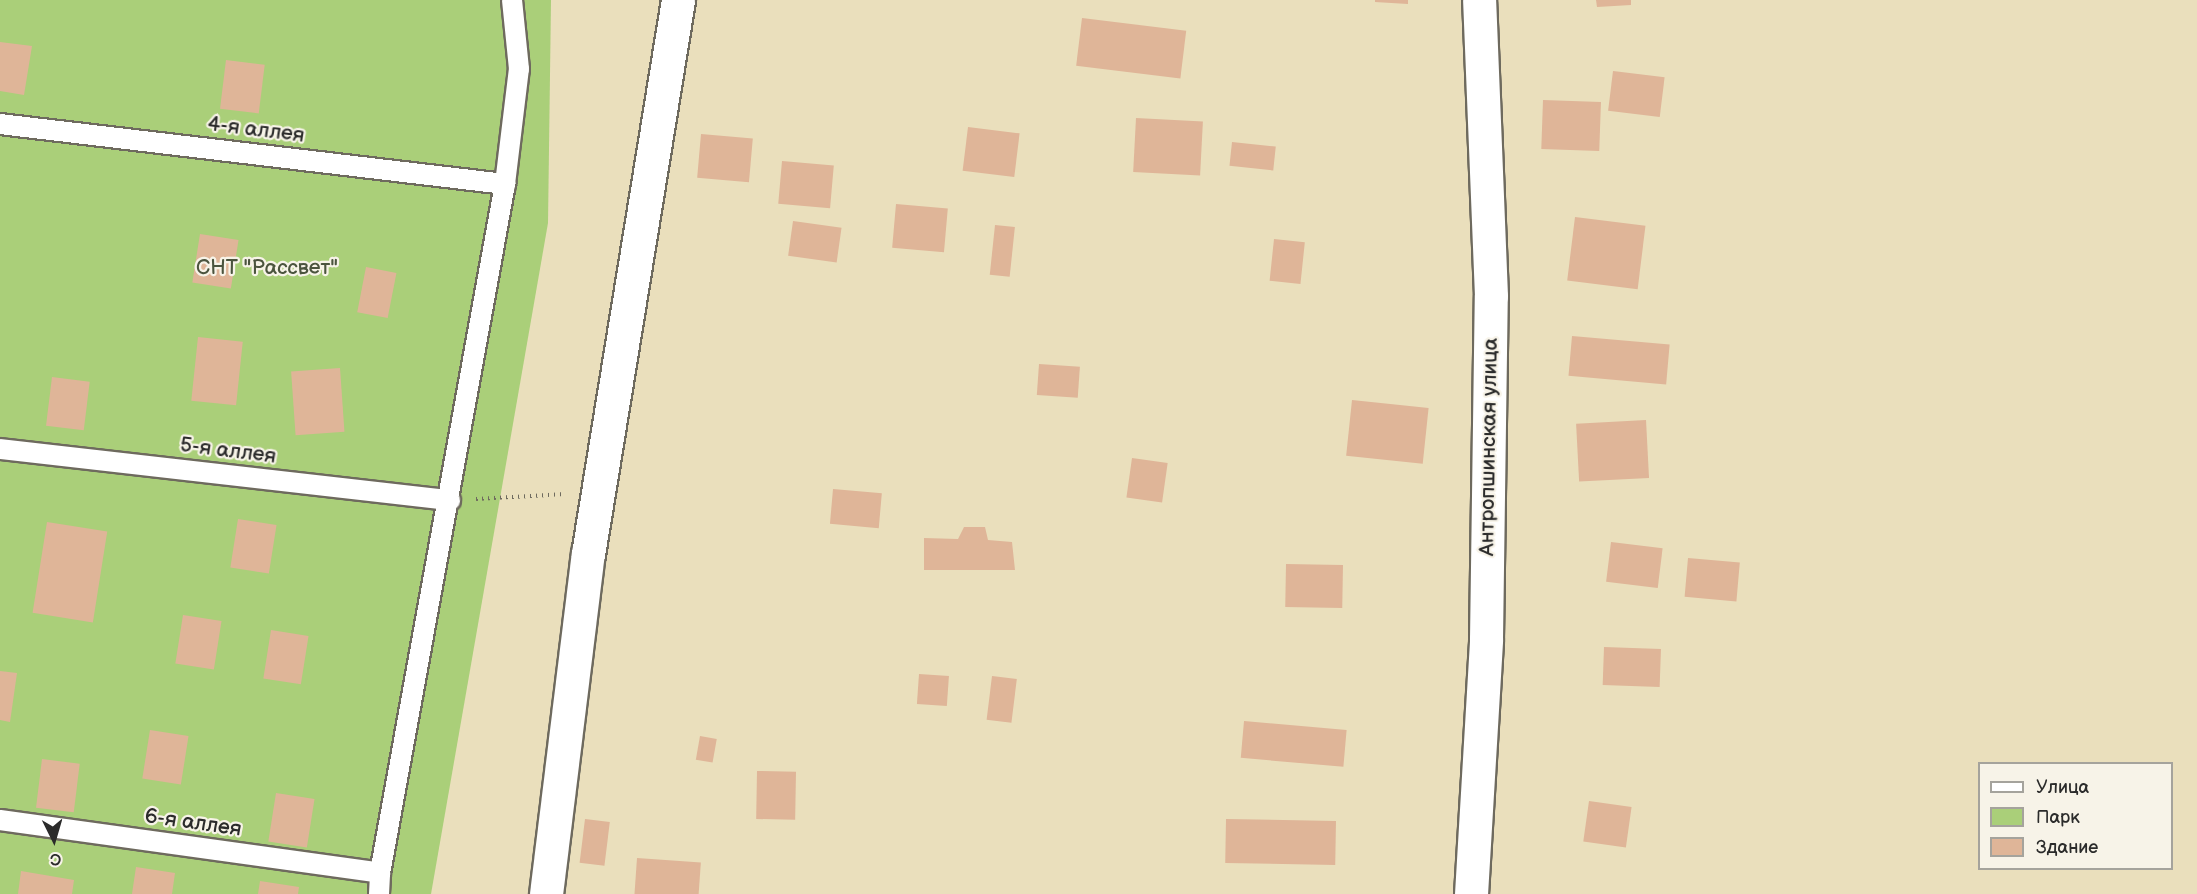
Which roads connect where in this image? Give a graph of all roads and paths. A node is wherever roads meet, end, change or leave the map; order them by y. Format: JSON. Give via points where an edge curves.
{"nodes":[{"id":1,"x":512,"y":0,"type":"edge"},
{"id":2,"x":678,"y":0,"type":"edge"},
{"id":3,"x":1479,"y":0,"type":"edge"},
{"id":4,"x":0,"y":124,"type":"edge"},
{"id":5,"x":505,"y":184,"type":"junction"},
{"id":6,"x":0,"y":449,"type":"edge"},
{"id":7,"x":598,"y":492,"type":"junction"},
{"id":8,"x":450,"y":500,"type":"junction"},
{"id":9,"x":0,"y":820,"type":"edge"},
{"id":10,"x":380,"y":873,"type":"junction"},
{"id":11,"x":379,"y":894,"type":"edge"},
{"id":12,"x":546,"y":894,"type":"edge"},
{"id":13,"x":1471,"y":894,"type":"edge"}],
"edges":[{"from":1,"to":5,"type":"lane","via":[[519,69]]},
{"from":2,"to":7,"type":"street"},
{"from":3,"to":13,"type":"street","name":"Антропшинская улица","via":[[1491,296],[1486,639]]},
{"from":4,"to":5,"type":"lane","name":"4-я аллея"},
{"from":5,"to":8,"type":"lane"},
{"from":6,"to":8,"type":"lane","name":"5-я аллея"},
{"from":7,"to":8,"type":"path"},
{"from":7,"to":12,"type":"street"},
{"from":8,"to":10,"type":"lane"},
{"from":9,"to":10,"type":"lane","name":"6-я аллея"},
{"from":10,"to":11,"type":"lane"}]}
